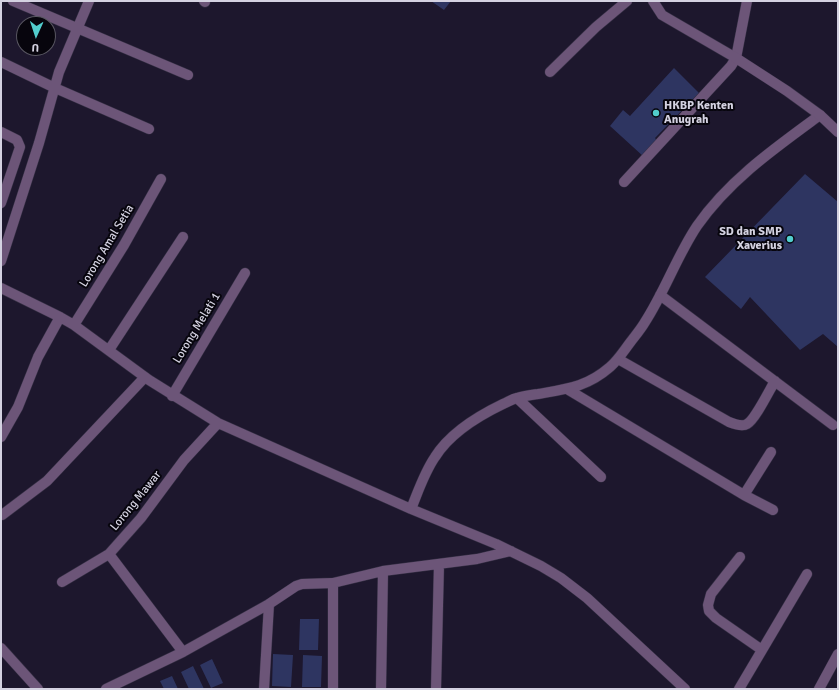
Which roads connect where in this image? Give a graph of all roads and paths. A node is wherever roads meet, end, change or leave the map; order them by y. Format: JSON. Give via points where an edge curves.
{"nodes":[{"id":1,"x":14,"y":1,"type":"edge"},
{"id":2,"x":89,"y":1,"type":"edge"},
{"id":3,"x":627,"y":1,"type":"edge"},
{"id":4,"x":653,"y":1,"type":"edge"},
{"id":5,"x":747,"y":1,"type":"edge"},
{"id":6,"x":78,"y":27,"type":"junction"},
{"id":7,"x":736,"y":58,"type":"junction"},
{"id":8,"x":1,"y":62,"type":"edge"},
{"id":9,"x":550,"y":72,"type":"dead end"},
{"id":10,"x":188,"y":75,"type":"dead end"},
{"id":11,"x":55,"y":88,"type":"junction"},
{"id":12,"x":820,"y":114,"type":"junction"},
{"id":13,"x":149,"y":129,"type":"dead end"},
{"id":14,"x":1,"y":132,"type":"edge"},
{"id":15,"x":838,"y":132,"type":"edge"},
{"id":16,"x":161,"y":180,"type":"dead end"},
{"id":17,"x":624,"y":182,"type":"dead end"},
{"id":18,"x":1,"y":203,"type":"edge"},
{"id":19,"x":183,"y":237,"type":"dead end"},
{"id":20,"x":1,"y":261,"type":"edge"},
{"id":21,"x":245,"y":273,"type":"dead end"},
{"id":22,"x":1,"y":288,"type":"edge"},
{"id":23,"x":660,"y":295,"type":"junction"},
{"id":24,"x":60,"y":317,"type":"junction"},
{"id":25,"x":74,"y":325,"type":"junction"},
{"id":26,"x":109,"y":350,"type":"junction"},
{"id":27,"x":618,"y":359,"type":"junction"},
{"id":28,"x":145,"y":377,"type":"junction"},
{"id":29,"x":775,"y":381,"type":"junction"},
{"id":30,"x":567,"y":389,"type":"junction"},
{"id":31,"x":172,"y":396,"type":"junction"},
{"id":32,"x":517,"y":398,"type":"junction"},
{"id":33,"x":218,"y":423,"type":"junction"},
{"id":34,"x":833,"y":425,"type":"dead end"},
{"id":35,"x":1,"y":437,"type":"edge"},
{"id":36,"x":771,"y":452,"type":"dead end"},
{"id":37,"x":601,"y":477,"type":"dead end"},
{"id":38,"x":744,"y":495,"type":"junction"},
{"id":39,"x":411,"y":510,"type":"junction"},
{"id":40,"x":773,"y":510,"type":"dead end"},
{"id":41,"x":2,"y":515,"type":"dead end"},
{"id":42,"x":512,"y":551,"type":"junction"},
{"id":43,"x":109,"y":554,"type":"junction"},
{"id":44,"x":740,"y":557,"type":"dead end"},
{"id":45,"x":439,"y":564,"type":"junction"},
{"id":46,"x":383,"y":571,"type":"junction"},
{"id":47,"x":807,"y":574,"type":"dead end"},
{"id":48,"x":62,"y":582,"type":"dead end"},
{"id":49,"x":333,"y":583,"type":"junction"},
{"id":50,"x":269,"y":604,"type":"junction"},
{"id":51,"x":1,"y":648,"type":"edge"},
{"id":52,"x":762,"y":650,"type":"junction"},
{"id":53,"x":183,"y":652,"type":"junction"},
{"id":54,"x":838,"y":654,"type":"edge"},
{"id":55,"x":38,"y":689,"type":"edge"},
{"id":56,"x":106,"y":689,"type":"edge"},
{"id":57,"x":264,"y":689,"type":"edge"},
{"id":58,"x":333,"y":689,"type":"edge"},
{"id":59,"x":381,"y":689,"type":"edge"},
{"id":60,"x":436,"y":689,"type":"edge"},
{"id":61,"x":685,"y":689,"type":"edge"},
{"id":62,"x":739,"y":689,"type":"edge"},
{"id":63,"x":820,"y":689,"type":"edge"}],
"edges":[{"from":1,"to":6,"type":"street"},
{"from":2,"to":6,"type":"street"},
{"from":3,"to":9,"type":"street","via":[[596,26]]},
{"from":4,"to":7,"type":"street","via":[[662,15]]},
{"from":5,"to":7,"type":"street"},
{"from":6,"to":10,"type":"street"},
{"from":6,"to":11,"type":"street"},
{"from":7,"to":12,"type":"street"},
{"from":7,"to":17,"type":"street"},
{"from":8,"to":11,"type":"street"},
{"from":11,"to":13,"type":"street"},
{"from":11,"to":20,"type":"street"},
{"from":12,"to":15,"type":"street"},
{"from":12,"to":23,"type":"street","via":[[735,181],[713,205],[681,253]]},
{"from":14,"to":18,"type":"street","via":[[17,140],[20,148]]},
{"from":16,"to":25,"type":"street","name":"Lorong Amal Setia"},
{"from":19,"to":26,"type":"street"},
{"from":21,"to":31,"type":"street","name":"Lorong Melati 1"},
{"from":22,"to":24,"type":"street"},
{"from":23,"to":27,"type":"street","via":[[646,321]]},
{"from":23,"to":29,"type":"street"},
{"from":24,"to":25,"type":"street"},
{"from":24,"to":35,"type":"street","via":[[38,357],[18,407]]},
{"from":25,"to":26,"type":"street"},
{"from":26,"to":28,"type":"street"},
{"from":27,"to":29,"type":"street","via":[[738,425],[747,424],[753,418]]},
{"from":27,"to":30,"type":"street","via":[[594,379]]},
{"from":28,"to":31,"type":"street"},
{"from":28,"to":41,"type":"street","via":[[58,471]]},
{"from":29,"to":34,"type":"street"},
{"from":30,"to":32,"type":"street"},
{"from":30,"to":38,"type":"street"},
{"from":31,"to":33,"type":"street"},
{"from":32,"to":37,"type":"street"},
{"from":32,"to":39,"type":"street","via":[[480,416],[442,447],[428,467]]},
{"from":33,"to":39,"type":"street"},
{"from":33,"to":43,"type":"street","name":"Lorong Mawar","via":[[184,460],[141,518]]},
{"from":36,"to":38,"type":"street"},
{"from":38,"to":40,"type":"street"},
{"from":39,"to":42,"type":"street"},
{"from":42,"to":45,"type":"street","via":[[485,558]]},
{"from":42,"to":61,"type":"street","via":[[576,588]]},
{"from":43,"to":48,"type":"street","name":"Lorong Mawar"},
{"from":43,"to":53,"type":"street"},
{"from":44,"to":52,"type":"street","via":[[711,594],[709,611]]},
{"from":45,"to":46,"type":"street"},
{"from":45,"to":60,"type":"street"},
{"from":46,"to":49,"type":"street"},
{"from":46,"to":59,"type":"street"},
{"from":47,"to":52,"type":"street"},
{"from":49,"to":50,"type":"street","via":[[299,585]]},
{"from":49,"to":58,"type":"street"},
{"from":50,"to":53,"type":"street"},
{"from":50,"to":57,"type":"street"},
{"from":51,"to":55,"type":"street"},
{"from":52,"to":62,"type":"street"},
{"from":53,"to":56,"type":"street"},
{"from":54,"to":63,"type":"street"}]}
